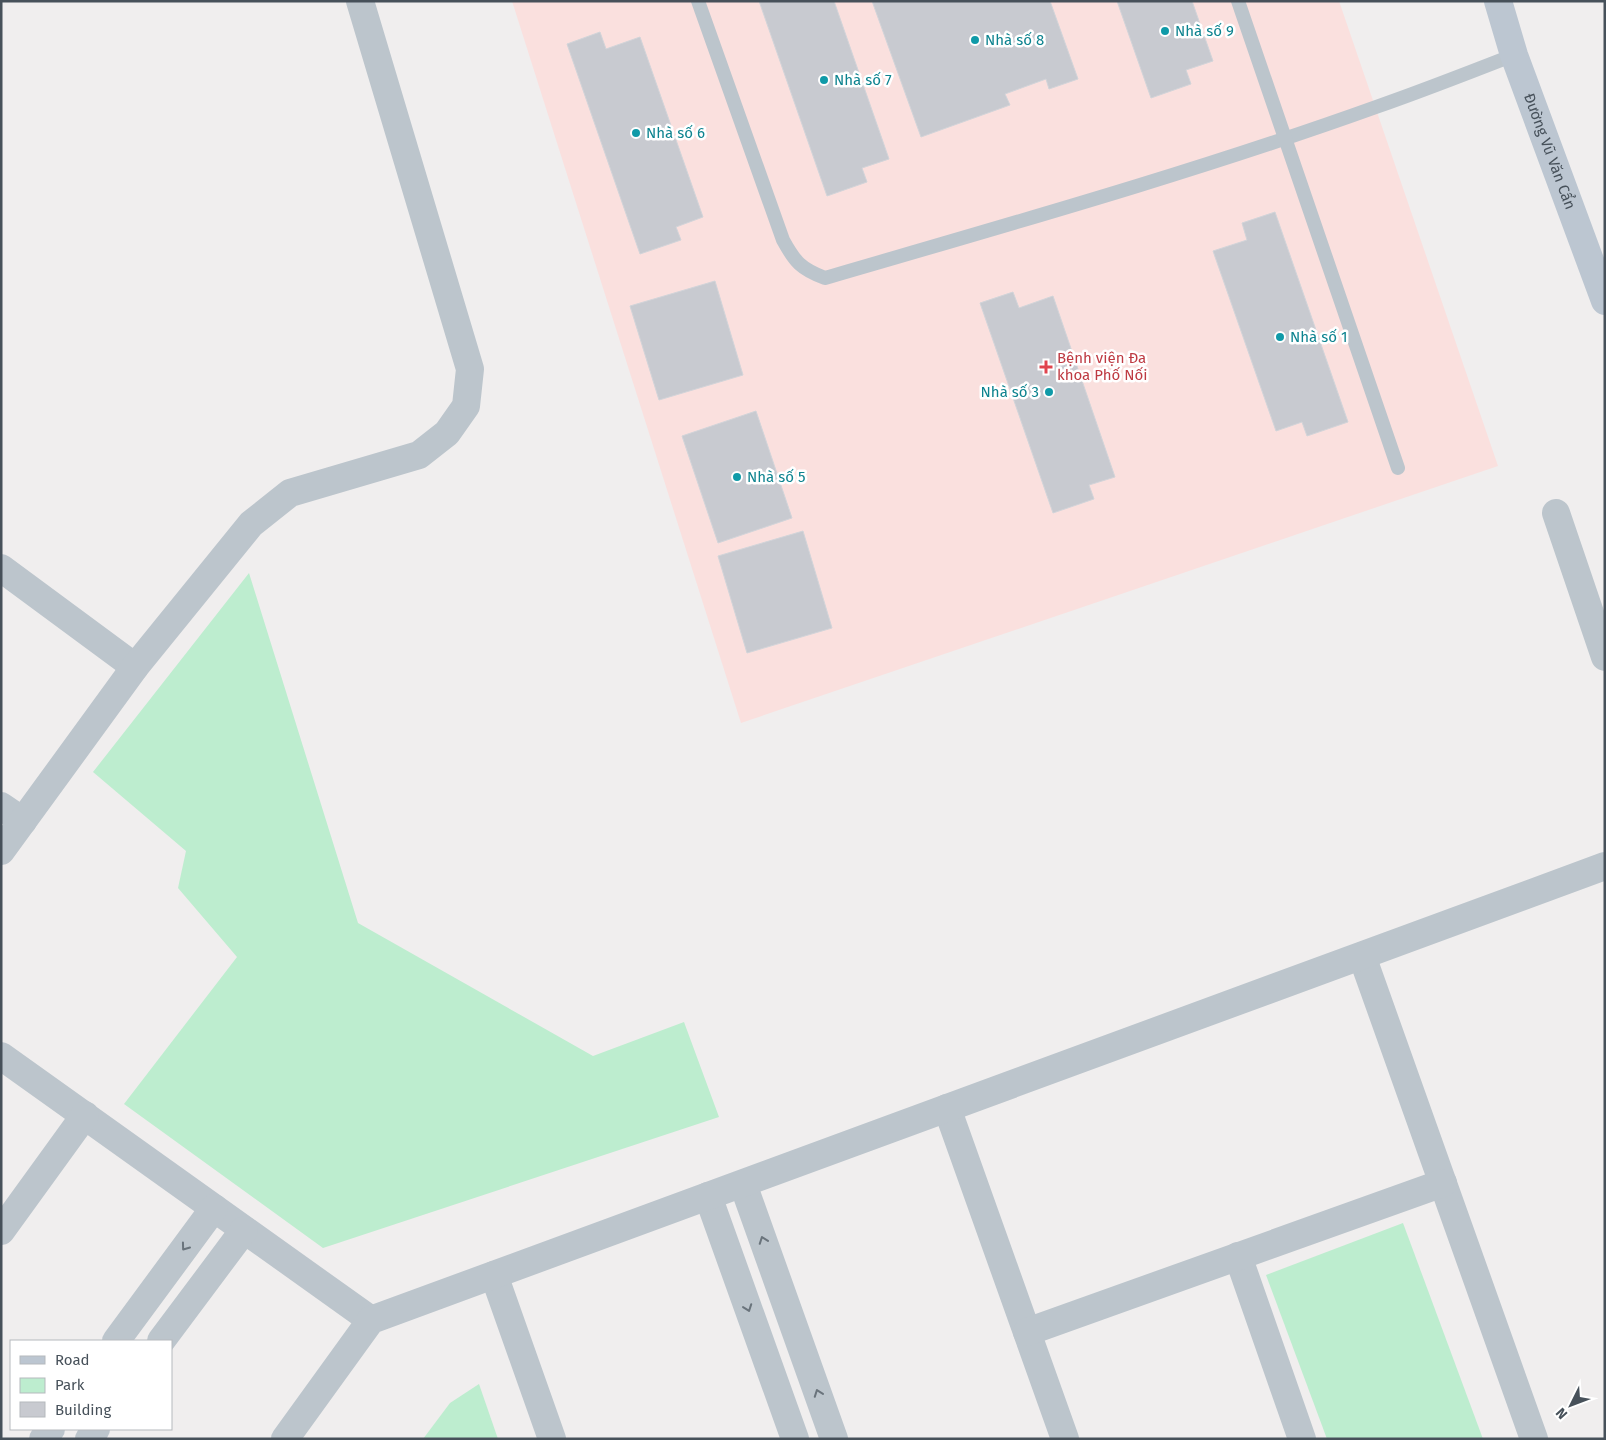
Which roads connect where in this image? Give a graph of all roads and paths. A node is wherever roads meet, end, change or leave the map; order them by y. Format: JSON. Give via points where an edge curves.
{"nodes":[{"id":1,"x":360,"y":1,"type":"edge"},
{"id":2,"x":698,"y":1,"type":"edge"},
{"id":3,"x":1238,"y":1,"type":"edge"},
{"id":4,"x":1498,"y":1,"type":"edge"},
{"id":5,"x":1514,"y":56,"type":"junction"},
{"id":6,"x":1285,"y":138,"type":"junction"},
{"id":7,"x":1605,"y":301,"type":"edge"},
{"id":8,"x":1398,"y":468,"type":"dead end"},
{"id":9,"x":1556,"y":513,"type":"dead end"},
{"id":10,"x":1,"y":568,"type":"edge"},
{"id":11,"x":1605,"y":657,"type":"edge"},
{"id":12,"x":135,"y":667,"type":"junction"},
{"id":13,"x":1,"y":806,"type":"edge"},
{"id":14,"x":23,"y":821,"type":"junction"},
{"id":15,"x":1,"y":851,"type":"edge"},
{"id":16,"x":1605,"y":866,"type":"edge"},
{"id":17,"x":1362,"y":956,"type":"junction"},
{"id":18,"x":1,"y":1056,"type":"edge"},
{"id":19,"x":947,"y":1108,"type":"junction"},
{"id":20,"x":85,"y":1115,"type":"junction"},
{"id":21,"x":1443,"y":1183,"type":"junction"},
{"id":22,"x":743,"y":1184,"type":"junction"},
{"id":23,"x":708,"y":1196,"type":"junction"},
{"id":24,"x":214,"y":1208,"type":"junction"},
{"id":25,"x":244,"y":1230,"type":"junction"},
{"id":26,"x":1,"y":1231,"type":"edge"},
{"id":27,"x":1238,"y":1256,"type":"junction"},
{"id":28,"x":494,"y":1275,"type":"junction"},
{"id":29,"x":371,"y":1320,"type":"junction"},
{"id":30,"x":1027,"y":1332,"type":"junction"},
{"id":31,"x":117,"y":1340,"type":"edge"},
{"id":32,"x":162,"y":1340,"type":"edge"},
{"id":33,"x":285,"y":1439,"type":"edge"},
{"id":34,"x":552,"y":1439,"type":"edge"},
{"id":35,"x":795,"y":1439,"type":"edge"},
{"id":36,"x":834,"y":1439,"type":"edge"},
{"id":37,"x":1065,"y":1439,"type":"edge"},
{"id":38,"x":1302,"y":1439,"type":"edge"},
{"id":39,"x":1534,"y":1439,"type":"edge"}],
"edges":[{"from":1,"to":12,"type":"street","via":[[470,368],[466,406],[447,434],[419,455],[290,493],[251,524]]},
{"from":2,"to":6,"type":"lane","via":[[783,240],[794,261],[825,278]]},
{"from":3,"to":6,"type":"lane"},
{"from":4,"to":5,"type":"main road","name":"Đường Vũ Văn Cẩn"},
{"from":5,"to":6,"type":"lane"},
{"from":5,"to":7,"type":"main road","name":"Đường Vũ Văn Cẩn"},
{"from":6,"to":8,"type":"lane"},
{"from":9,"to":11,"type":"street"},
{"from":10,"to":12,"type":"street"},
{"from":12,"to":14,"type":"street"},
{"from":13,"to":14,"type":"street"},
{"from":14,"to":15,"type":"street"},
{"from":16,"to":17,"type":"street"},
{"from":17,"to":19,"type":"street"},
{"from":17,"to":21,"type":"street"},
{"from":18,"to":20,"type":"street"},
{"from":19,"to":22,"type":"street"},
{"from":19,"to":30,"type":"street"},
{"from":20,"to":24,"type":"street"},
{"from":20,"to":26,"type":"street"},
{"from":21,"to":27,"type":"street"},
{"from":21,"to":39,"type":"street"},
{"from":22,"to":23,"type":"street"},
{"from":36,"to":22,"type":"street","one_way":true},
{"from":23,"to":28,"type":"street"},
{"from":23,"to":35,"type":"street","one_way":true},
{"from":24,"to":25,"type":"street"},
{"from":24,"to":31,"type":"street","one_way":true},
{"from":25,"to":29,"type":"street"},
{"from":25,"to":32,"type":"street"},
{"from":27,"to":30,"type":"street"},
{"from":27,"to":38,"type":"street"},
{"from":28,"to":29,"type":"street"},
{"from":28,"to":34,"type":"street"},
{"from":29,"to":33,"type":"street"},
{"from":30,"to":37,"type":"street"}]}
